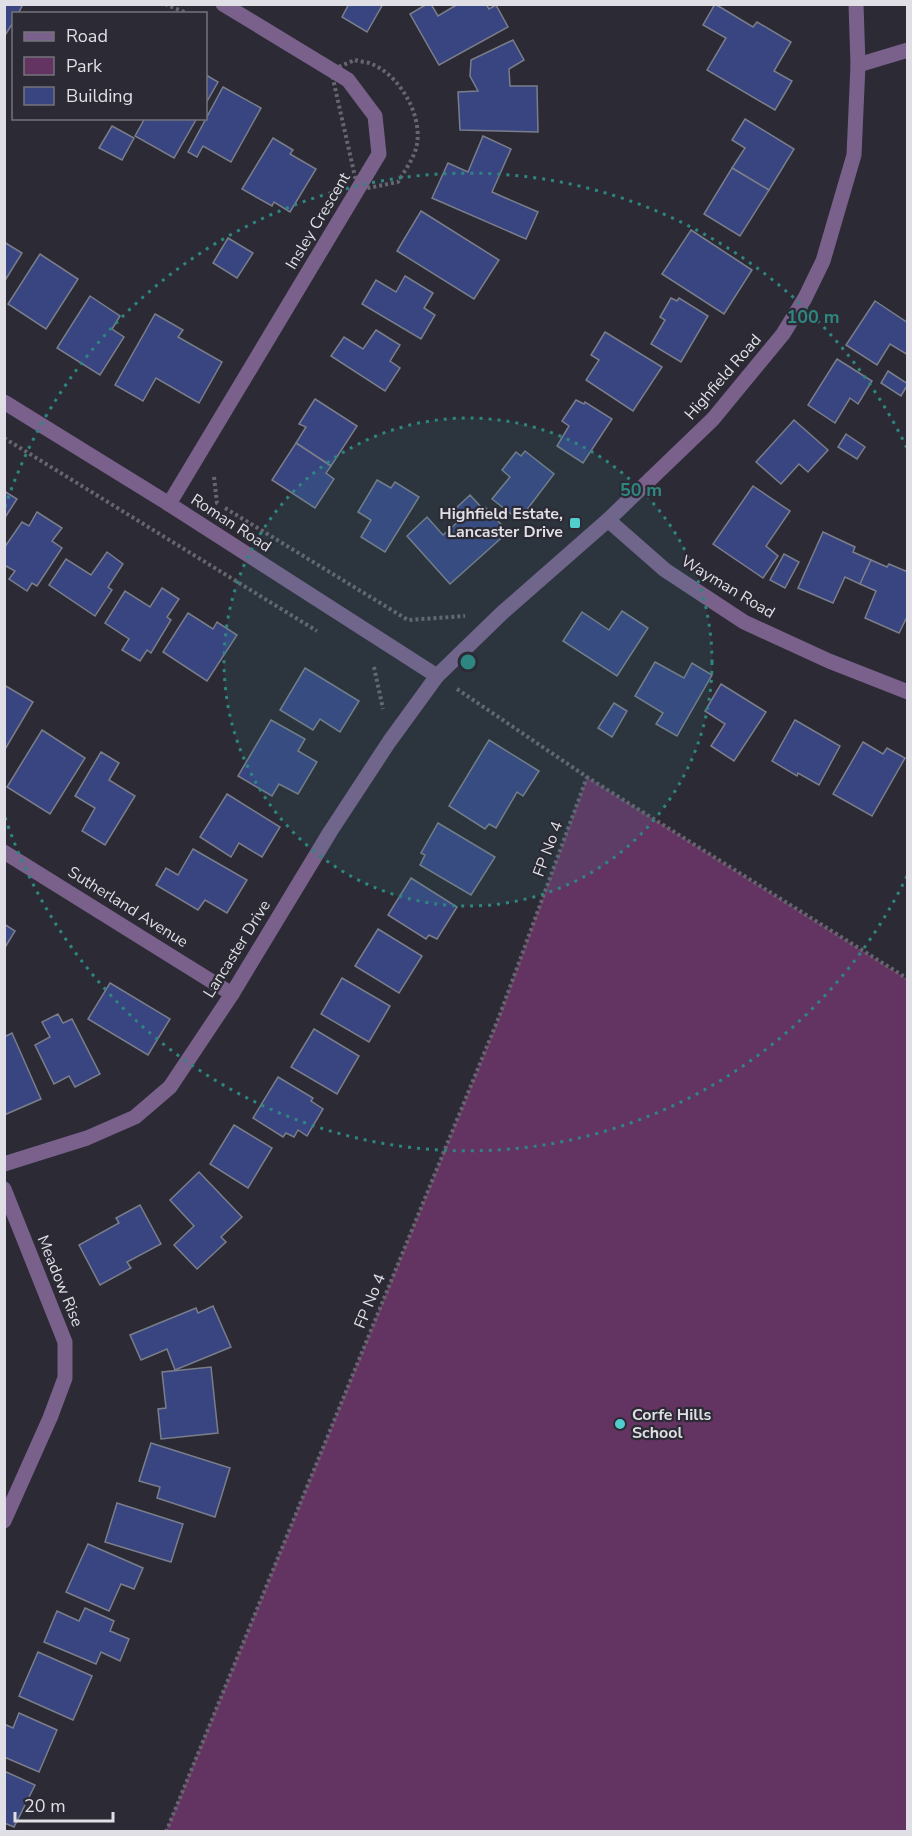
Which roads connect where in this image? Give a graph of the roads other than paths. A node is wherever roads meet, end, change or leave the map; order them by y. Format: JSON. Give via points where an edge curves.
{"nodes":[{"id":1,"x":223,"y":4,"type":"edge"},
{"id":2,"x":856,"y":4,"type":"edge"},
{"id":3,"x":908,"y":50,"type":"edge"},
{"id":4,"x":858,"y":66,"type":"junction"},
{"id":5,"x":4,"y":402,"type":"edge"},
{"id":6,"x":169,"y":504,"type":"junction"},
{"id":7,"x":608,"y":520,"type":"junction"},
{"id":8,"x":437,"y":676,"type":"junction"},
{"id":9,"x":908,"y":692,"type":"edge"},
{"id":10,"x":4,"y":852,"type":"edge"},
{"id":11,"x":232,"y":994,"type":"junction"},
{"id":12,"x":4,"y":1164,"type":"edge"},
{"id":13,"x":4,"y":1189,"type":"edge"},
{"id":14,"x":4,"y":1521,"type":"edge"}],
"edges":[{"from":1,"to":6,"type":"street","name":"Insley Crescent","via":[[348,80],[375,116],[379,154]]},
{"from":2,"to":4,"type":"street","name":"Highfield Road"},
{"from":3,"to":4,"type":"street"},
{"from":4,"to":7,"type":"street","name":"Highfield Road","via":[[854,155],[823,261],[806,298],[760,365],[713,419]]},
{"from":5,"to":6,"type":"street","name":"Roman Road"},
{"from":6,"to":8,"type":"street","name":"Roman Road"},
{"from":7,"to":8,"type":"street","name":"Highfield Road"},
{"from":7,"to":9,"type":"street","name":"Wayman Road","via":[[665,570],[744,622]]},
{"from":8,"to":11,"type":"street","name":"Lancaster Drive","via":[[330,832]]},
{"from":10,"to":11,"type":"street","name":"Sutherland Avenue"},
{"from":11,"to":12,"type":"street","name":"Lancaster Drive","via":[[170,1087],[135,1117],[87,1138]]},
{"from":13,"to":14,"type":"street","name":"Meadow Rise","via":[[65,1342],[66,1378]]}]}
